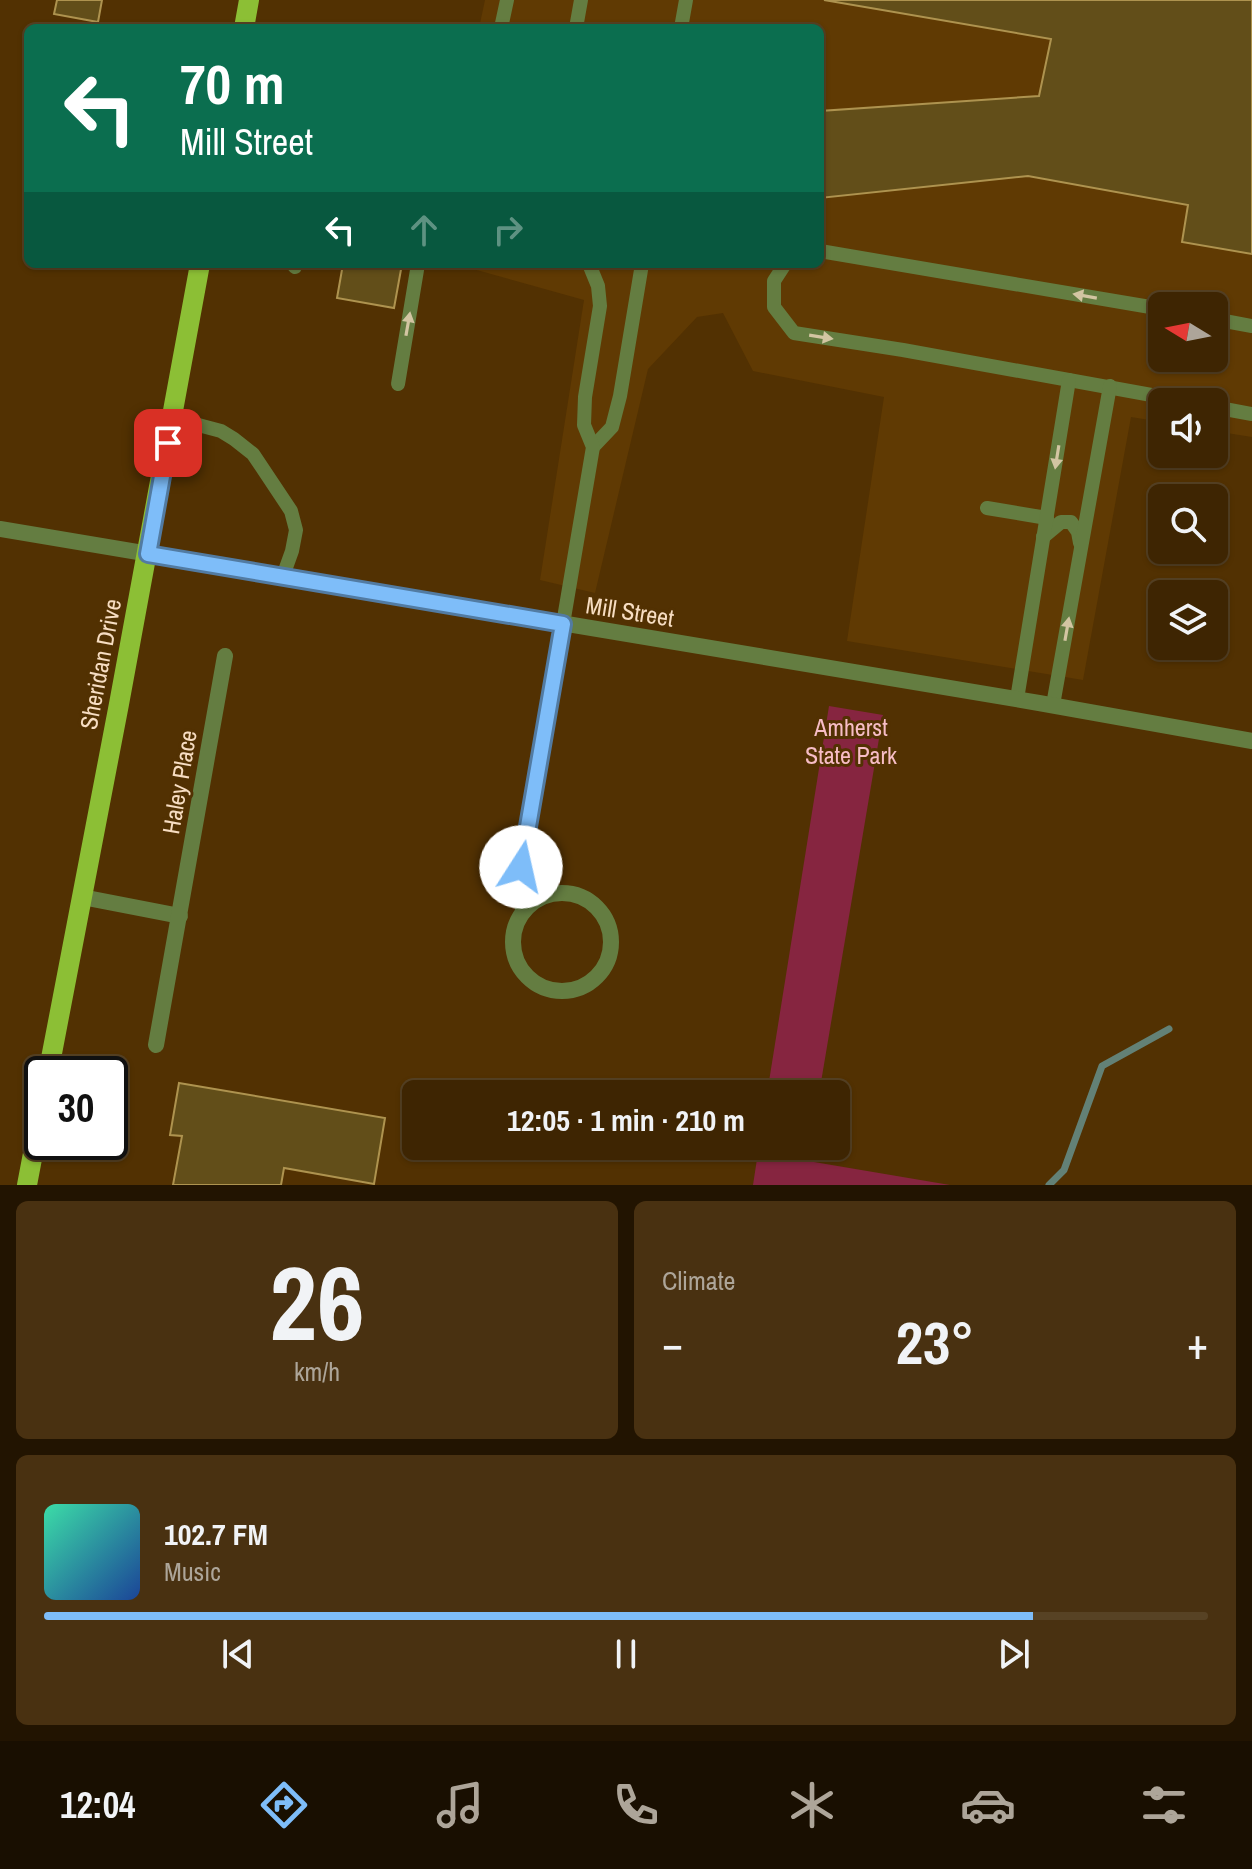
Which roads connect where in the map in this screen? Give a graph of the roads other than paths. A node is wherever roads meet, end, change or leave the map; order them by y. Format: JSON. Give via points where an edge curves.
{"nodes":[{"id":1,"x":249,"y":0,"type":"edge"},
{"id":2,"x":507,"y":0,"type":"edge"},
{"id":3,"x":581,"y":0,"type":"edge"},
{"id":4,"x":686,"y":0,"type":"edge"},
{"id":5,"x":245,"y":24,"type":"edge"},
{"id":6,"x":502,"y":24,"type":"edge"},
{"id":7,"x":577,"y":24,"type":"edge"},
{"id":8,"x":682,"y":24,"type":"edge"},
{"id":9,"x":824,"y":252,"type":"edge"},
{"id":10,"x":199,"y":268,"type":"edge"},
{"id":11,"x":417,"y":268,"type":"edge"},
{"id":12,"x":591,"y":268,"type":"edge"},
{"id":13,"x":641,"y":268,"type":"edge"},
{"id":14,"x":782,"y":268,"type":"edge"},
{"id":15,"x":1148,"y":307,"type":"edge"},
{"id":16,"x":1228,"y":322,"type":"edge"},
{"id":17,"x":1252,"y":326,"type":"edge"},
{"id":18,"x":1069,"y":380,"type":"junction"},
{"id":19,"x":398,"y":384,"type":"dead end"},
{"id":20,"x":1110,"y":386,"type":"junction"},
{"id":21,"x":1148,"y":394,"type":"edge"},
{"id":22,"x":1228,"y":410,"type":"edge"},
{"id":23,"x":1252,"y":414,"type":"edge"},
{"id":24,"x":172,"y":418,"type":"junction"},
{"id":25,"x":593,"y":447,"type":"junction"},
{"id":26,"x":987,"y":508,"type":"dead end"},
{"id":27,"x":1047,"y":518,"type":"junction"},
{"id":28,"x":0,"y":529,"type":"edge"},
{"id":29,"x":1043,"y":537,"type":"junction"},
{"id":30,"x":1081,"y":547,"type":"junction"},
{"id":31,"x":148,"y":554,"type":"junction"},
{"id":32,"x":283,"y":576,"type":"junction"},
{"id":33,"x":563,"y":624,"type":"junction"},
{"id":34,"x":225,"y":656,"type":"dead end"},
{"id":35,"x":1017,"y":699,"type":"junction"},
{"id":36,"x":1053,"y":705,"type":"junction"},
{"id":37,"x":1252,"y":741,"type":"edge"},
{"id":38,"x":82,"y":897,"type":"junction"},
{"id":39,"x":523,"y":912,"type":"junction"},
{"id":40,"x":180,"y":916,"type":"junction"},
{"id":41,"x":156,"y":1045,"type":"dead end"},
{"id":42,"x":51,"y":1056,"type":"edge"},
{"id":43,"x":32,"y":1160,"type":"edge"},
{"id":44,"x":27,"y":1185,"type":"edge"}],
"edges":[{"from":1,"to":5,"type":"main road"},
{"from":2,"to":6,"type":"lane"},
{"from":3,"to":7,"type":"lane"},
{"from":4,"to":8,"type":"lane"},
{"from":15,"to":9,"type":"lane","one_way":true},
{"from":10,"to":24,"type":"main road","name":"Sheridan Drive"},
{"from":19,"to":11,"type":"lane","one_way":true},
{"from":12,"to":25,"type":"lane","via":[[600,306],[585,397],[584,425]]},
{"from":13,"to":25,"type":"lane","via":[[612,427]]},
{"from":14,"to":18,"type":"lane","one_way":true,"via":[[774,281],[774,307],[794,333]]},
{"from":16,"to":17,"type":"lane"},
{"from":18,"to":20,"type":"lane"},
{"from":18,"to":27,"type":"lane","one_way":true},
{"from":20,"to":21,"type":"lane"},
{"from":20,"to":30,"type":"lane"},
{"from":22,"to":23,"type":"lane"},
{"from":24,"to":31,"type":"main road","name":"Sheridan Drive"},
{"from":24,"to":32,"type":"lane","via":[[221,431],[253,454],[294,520],[292,551]]},
{"from":25,"to":33,"type":"lane"},
{"from":26,"to":27,"type":"lane"},
{"from":27,"to":29,"type":"lane"},
{"from":28,"to":31,"type":"street","name":"Mill Street"},
{"from":29,"to":30,"type":"lane","via":[[1061,522],[1071,522]]},
{"from":29,"to":35,"type":"lane"},
{"from":36,"to":30,"type":"lane","one_way":true},
{"from":31,"to":32,"type":"street","name":"Mill Street"},
{"from":31,"to":38,"type":"main road","name":"Sheridan Drive"},
{"from":32,"to":33,"type":"street","name":"Mill Street"},
{"from":33,"to":35,"type":"street","name":"Mill Street"},
{"from":33,"to":39,"type":"street","via":[[521,867]]},
{"from":34,"to":40,"type":"street","name":"Haley Place"},
{"from":35,"to":36,"type":"street","name":"Mill Street"},
{"from":36,"to":37,"type":"street","name":"Mill Street"},
{"from":38,"to":40,"type":"street"},
{"from":38,"to":42,"type":"main road","name":"Sheridan Drive"},
{"from":39,"to":39,"type":"street","via":[[535,901],[566,893],[595,906],[610,934],[610,950],[595,978],[565,991],[534,983],[515,958],[515,926]]},
{"from":40,"to":41,"type":"street","name":"Haley Place"},
{"from":43,"to":44,"type":"main road"}]}
